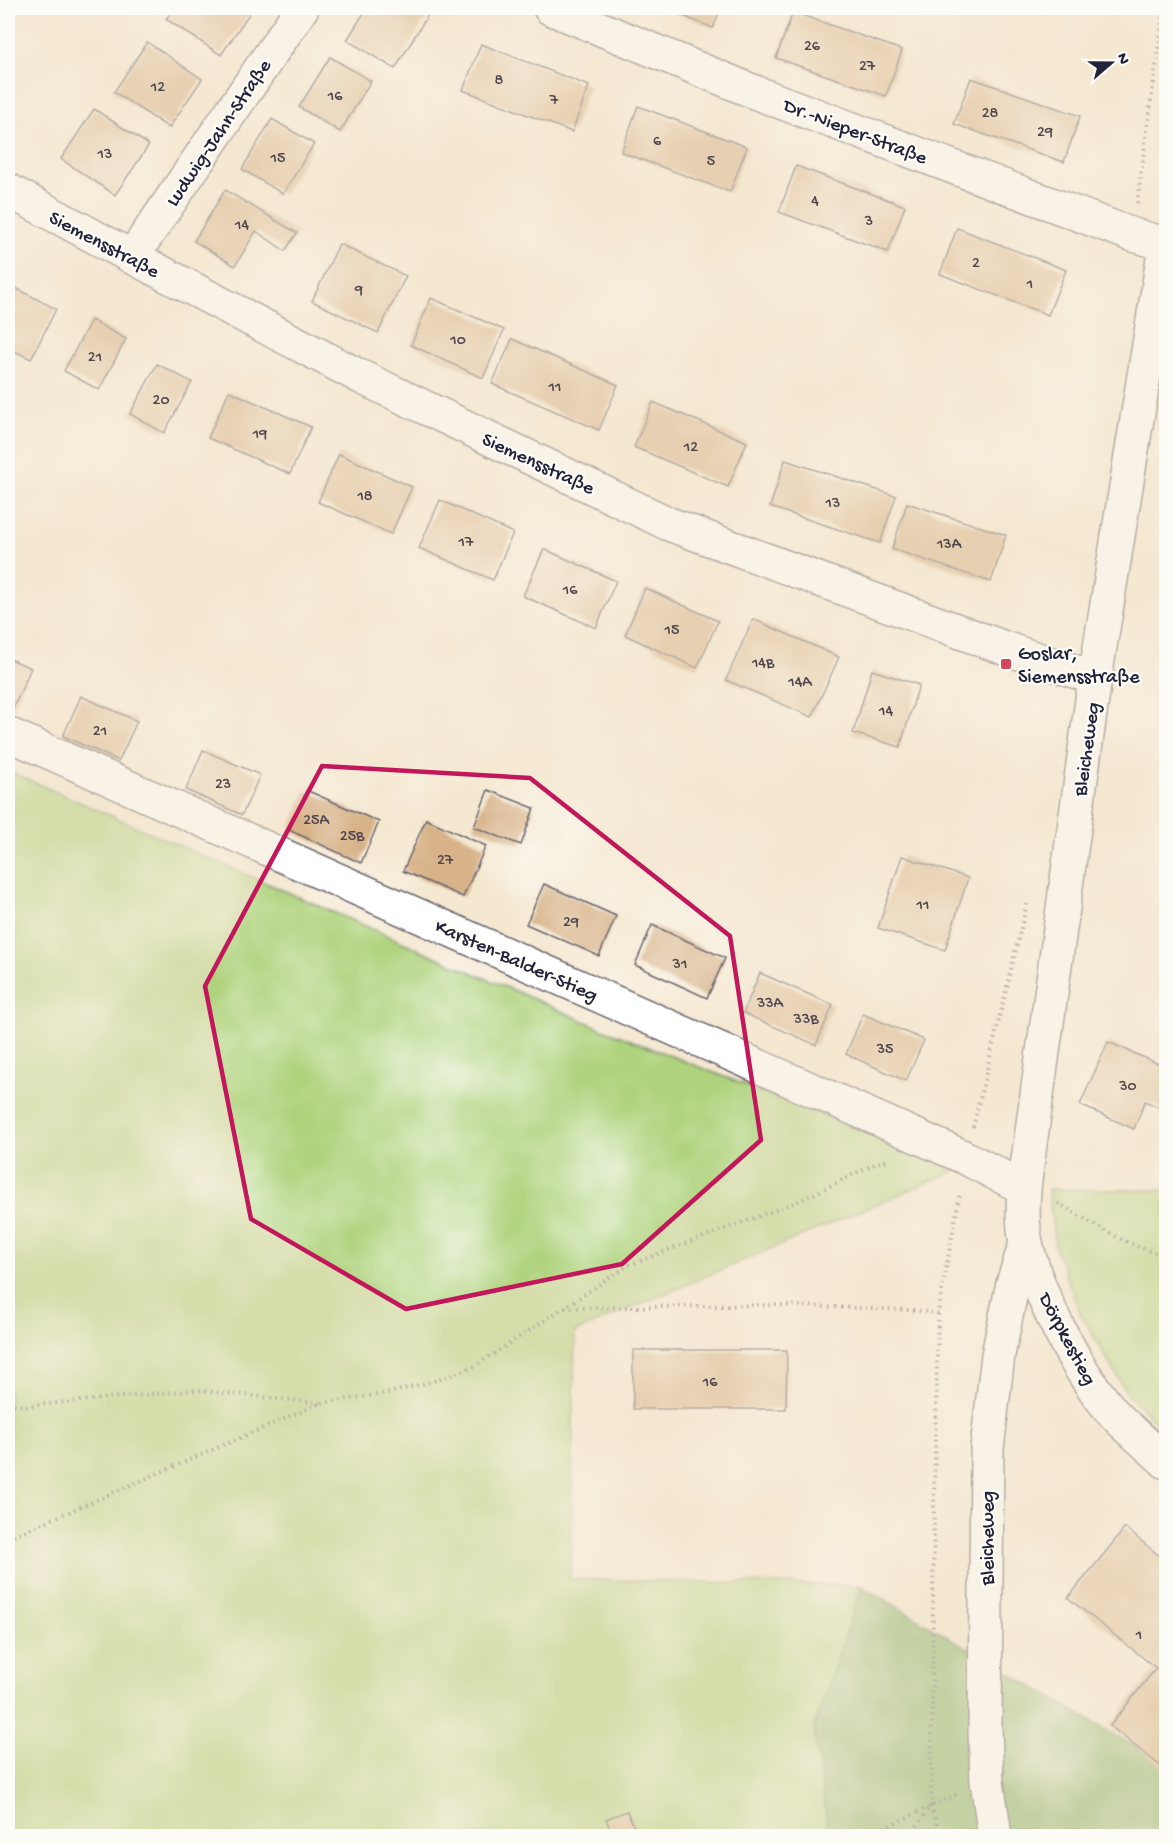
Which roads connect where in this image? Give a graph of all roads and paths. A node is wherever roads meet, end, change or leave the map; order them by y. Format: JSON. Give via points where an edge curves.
{"nodes":[{"id":1,"x":302,"y":8,"type":"edge"},
{"id":2,"x":550,"y":8,"type":"edge"},
{"id":3,"x":8,"y":190,"type":"edge"},
{"id":4,"x":1166,"y":242,"type":"edge"},
{"id":5,"x":132,"y":257,"type":"junction"},
{"id":6,"x":1095,"y":678,"type":"junction"},
{"id":7,"x":8,"y":734,"type":"edge"},
{"id":8,"x":896,"y":1158,"type":"dead end"},
{"id":9,"x":966,"y":1158,"type":"junction"},
{"id":10,"x":1024,"y":1188,"type":"junction"},
{"id":11,"x":1026,"y":1243,"type":"junction"},
{"id":12,"x":1167,"y":1255,"type":"edge"},
{"id":13,"x":564,"y":1308,"type":"junction"},
{"id":14,"x":938,"y":1313,"type":"junction"},
{"id":15,"x":8,"y":1403,"type":"edge"},
{"id":16,"x":321,"y":1403,"type":"junction"},
{"id":17,"x":1167,"y":1462,"type":"edge"},
{"id":18,"x":8,"y":1538,"type":"edge"},
{"id":19,"x":931,"y":1805,"type":"junction"},
{"id":20,"x":868,"y":1836,"type":"edge"},
{"id":21,"x":910,"y":1836,"type":"edge"},
{"id":22,"x":940,"y":1836,"type":"edge"},
{"id":23,"x":995,"y":1836,"type":"edge"}],
"edges":[{"from":1,"to":5,"type":"street","name":"Ludwig-Jahn-Straße"},
{"from":2,"to":4,"type":"street","name":"Dr.-Nieper-Straße","via":[[757,93],[1133,235]]},
{"from":3,"to":5,"type":"street","name":"Siemensstraße"},
{"from":4,"to":6,"type":"street","name":"Bleicheweg"},
{"from":5,"to":6,"type":"street","name":"Siemensstraße","via":[[359,376],[669,524],[1007,650]]},
{"from":6,"to":10,"type":"street","name":"Bleicheweg"},
{"from":7,"to":9,"type":"street","name":"Karsten-Balder-Stieg"},
{"from":8,"to":13,"type":"path","via":[[877,1163],[799,1201],[629,1265]]},
{"from":9,"to":10,"type":"street","name":"Karsten-Balder-Stieg"},
{"from":9,"to":14,"type":"path"},
{"from":10,"to":11,"type":"street","name":"Dörpkestieg"},
{"from":10,"to":12,"type":"path","via":[[1059,1203],[1118,1239]]},
{"from":11,"to":17,"type":"street","name":"Dörpkestieg","via":[[1062,1334],[1094,1387],[1116,1416]]},
{"from":11,"to":23,"type":"street","name":"Bleicheweg","via":[[998,1355],[987,1449],[985,1729]]},
{"from":13,"to":14,"type":"path","via":[[779,1305]]},
{"from":13,"to":16,"type":"path","via":[[475,1366],[389,1393]]},
{"from":14,"to":19,"type":"path"},
{"from":15,"to":16,"type":"path","via":[[25,1406],[196,1390]]},
{"from":16,"to":18,"type":"path"},
{"from":19,"to":20,"type":"path"},
{"from":19,"to":21,"type":"path"},
{"from":19,"to":22,"type":"path"}]}
